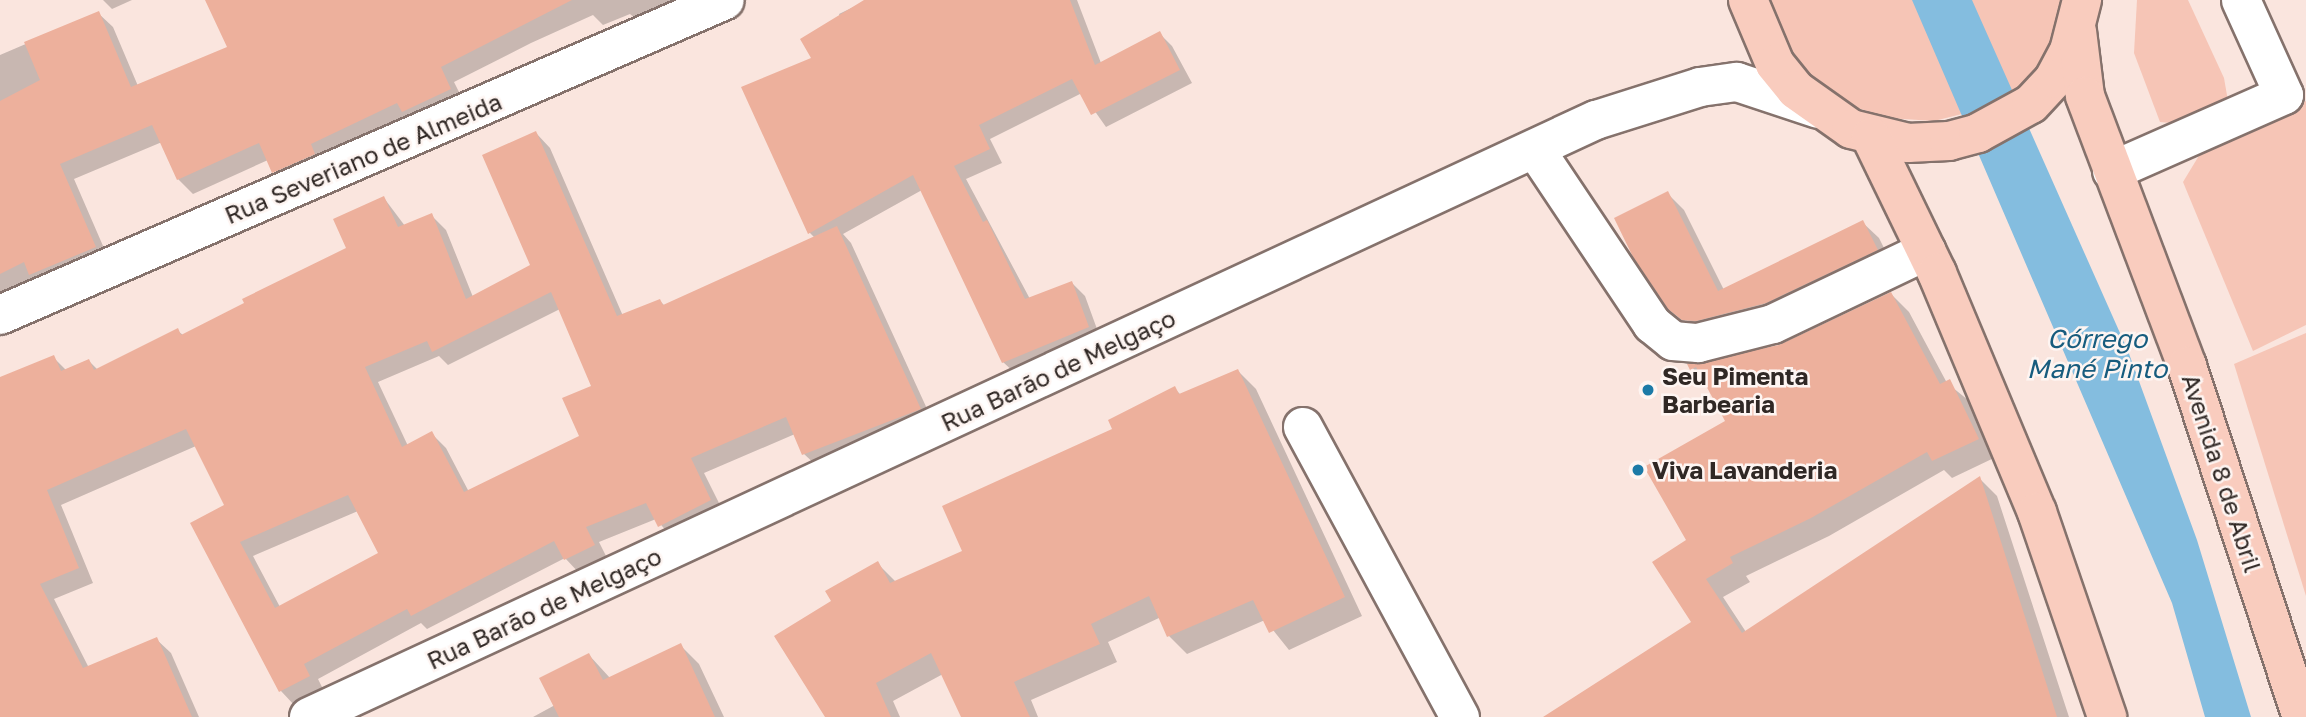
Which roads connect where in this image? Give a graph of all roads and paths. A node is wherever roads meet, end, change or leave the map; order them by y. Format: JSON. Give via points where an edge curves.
{"nodes":[{"id":1,"x":725,"y":0,"type":"edge"},
{"id":2,"x":1748,"y":0,"type":"edge"},
{"id":3,"x":2241,"y":0,"type":"edge"},
{"id":4,"x":2080,"y":16,"type":"edge"},
{"id":5,"x":1818,"y":109,"type":"junction"},
{"id":6,"x":1871,"y":137,"type":"junction"},
{"id":7,"x":1535,"y":149,"type":"junction"},
{"id":8,"x":2112,"y":171,"type":"junction"},
{"id":9,"x":1926,"y":251,"type":"junction"},
{"id":10,"x":0,"y":315,"type":"edge"},
{"id":11,"x":1303,"y":427,"type":"dead end"},
{"id":12,"x":309,"y":717,"type":"edge"},
{"id":13,"x":1460,"y":717,"type":"edge"},
{"id":14,"x":2107,"y":717,"type":"edge"},
{"id":15,"x":2302,"y":717,"type":"edge"}],
"edges":[{"from":1,"to":10,"type":"street","name":"Rua Severiano de Almeida"},
{"from":2,"to":5,"type":"main road","name":"Avenida 8 de Abril","via":[[1774,64]]},
{"from":3,"to":8,"type":"street","via":[[2284,95]]},
{"from":4,"to":6,"type":"main road","name":"Avenida 8 de Abril","via":[[2054,79],[2031,104],[1978,133],[1949,142],[1908,144]]},
{"from":4,"to":8,"type":"main road","name":"Avenida 8 de Abril","via":[[2085,96]]},
{"from":5,"to":6,"type":"main road","name":"Avenida 8 de Abril"},
{"from":5,"to":7,"type":"street","name":"Rua Barão de Melgaço","via":[[1757,85],[1737,82],[1700,87],[1596,120]]},
{"from":6,"to":9,"type":"main road"},
{"from":7,"to":9,"type":"street","via":[[1653,324],[1673,341],[1698,343],[1773,324]]},
{"from":7,"to":12,"type":"street","name":"Rua Barão de Melgaço"},
{"from":8,"to":15,"type":"main road","name":"Avenida 8 de Abril","via":[[2187,366]]},
{"from":9,"to":14,"type":"main road","via":[[2037,512]]},
{"from":11,"to":13,"type":"street"}]}
